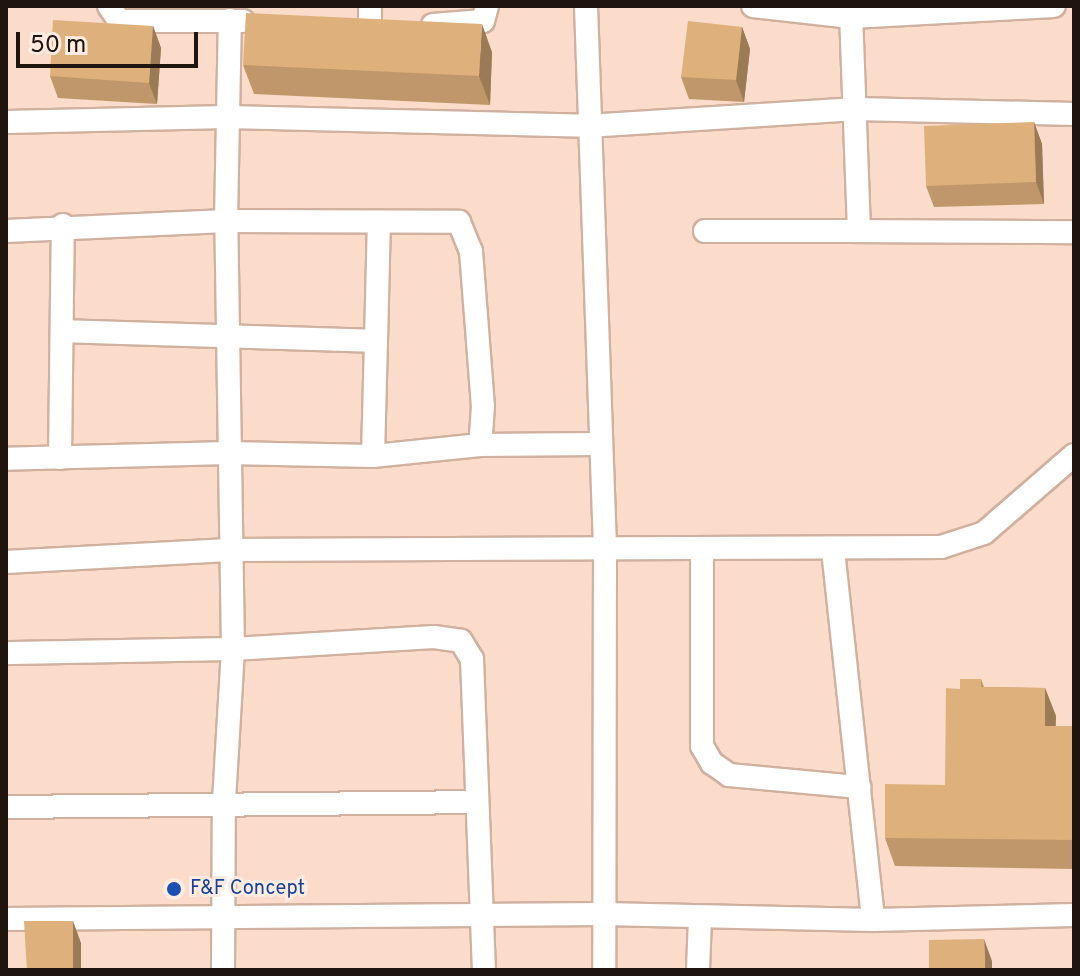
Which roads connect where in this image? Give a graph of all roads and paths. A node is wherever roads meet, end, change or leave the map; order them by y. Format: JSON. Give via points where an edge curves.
{"nodes":[{"id":1,"x":109,"y":6,"type":"edge"},
{"id":2,"x":370,"y":6,"type":"edge"},
{"id":3,"x":487,"y":6,"type":"edge"},
{"id":4,"x":586,"y":6,"type":"edge"},
{"id":5,"x":753,"y":6,"type":"edge"},
{"id":6,"x":1054,"y":6,"type":"edge"},
{"id":7,"x":948,"y":9,"type":"edge"},
{"id":8,"x":811,"y":10,"type":"edge"},
{"id":9,"x":851,"y":17,"type":"junction"},
{"id":10,"x":230,"y":20,"type":"junction"},
{"id":11,"x":261,"y":23,"type":"edge"},
{"id":12,"x":339,"y":28,"type":"edge"},
{"id":13,"x":370,"y":30,"type":"junction"},
{"id":14,"x":856,"y":109,"type":"junction"},
{"id":15,"x":1074,"y":114,"type":"edge"},
{"id":16,"x":227,"y":117,"type":"junction"},
{"id":17,"x":6,"y":122,"type":"edge"},
{"id":18,"x":587,"y":126,"type":"junction"},
{"id":19,"x":226,"y":221,"type":"junction"},
{"id":20,"x":379,"y":222,"type":"junction"},
{"id":21,"x":63,"y":225,"type":"junction"},
{"id":22,"x":6,"y":231,"type":"edge"},
{"id":23,"x":705,"y":231,"type":"dead end"},
{"id":24,"x":859,"y":231,"type":"junction"},
{"id":25,"x":1074,"y":232,"type":"edge"},
{"id":26,"x":62,"y":331,"type":"junction"},
{"id":27,"x":227,"y":339,"type":"junction"},
{"id":28,"x":376,"y":341,"type":"junction"},
{"id":29,"x":600,"y":444,"type":"junction"},
{"id":30,"x":480,"y":445,"type":"junction"},
{"id":31,"x":228,"y":453,"type":"junction"},
{"id":32,"x":1074,"y":455,"type":"edge"},
{"id":33,"x":373,"y":456,"type":"junction"},
{"id":34,"x":60,"y":458,"type":"junction"},
{"id":35,"x":6,"y":459,"type":"edge"},
{"id":36,"x":605,"y":548,"type":"junction"},
{"id":37,"x":702,"y":548,"type":"junction"},
{"id":38,"x":229,"y":550,"type":"junction"},
{"id":39,"x":833,"y":550,"type":"junction"},
{"id":40,"x":6,"y":562,"type":"edge"},
{"id":41,"x":233,"y":649,"type":"junction"},
{"id":42,"x":6,"y":653,"type":"edge"},
{"id":43,"x":859,"y":787,"type":"junction"},
{"id":44,"x":224,"y":801,"type":"junction"},
{"id":45,"x":477,"y":802,"type":"junction"},
{"id":46,"x":6,"y":807,"type":"edge"},
{"id":47,"x":604,"y":914,"type":"junction"},
{"id":48,"x":223,"y":915,"type":"junction"},
{"id":49,"x":1074,"y":915,"type":"edge"},
{"id":50,"x":700,"y":917,"type":"junction"},
{"id":51,"x":6,"y":919,"type":"edge"},
{"id":52,"x":483,"y":919,"type":"junction"},
{"id":53,"x":873,"y":920,"type":"junction"},
{"id":54,"x":223,"y":970,"type":"edge"},
{"id":55,"x":484,"y":970,"type":"edge"},
{"id":56,"x":604,"y":970,"type":"edge"},
{"id":57,"x":698,"y":970,"type":"edge"}],
"edges":[{"from":1,"to":10,"type":"street","via":[[119,21]]},
{"from":2,"to":13,"type":"street"},
{"from":3,"to":13,"type":"street","via":[[483,21]]},
{"from":4,"to":18,"type":"street"},
{"from":5,"to":8,"type":"street"},
{"from":6,"to":7,"type":"street"},
{"from":7,"to":9,"type":"street"},
{"from":8,"to":9,"type":"street"},
{"from":9,"to":14,"type":"street"},
{"from":10,"to":11,"type":"street"},
{"from":10,"to":16,"type":"street"},
{"from":12,"to":13,"type":"street"},
{"from":14,"to":15,"type":"street"},
{"from":14,"to":18,"type":"street"},
{"from":14,"to":24,"type":"street"},
{"from":16,"to":17,"type":"street"},
{"from":16,"to":18,"type":"street"},
{"from":16,"to":19,"type":"street"},
{"from":18,"to":29,"type":"street"},
{"from":19,"to":20,"type":"street"},
{"from":19,"to":21,"type":"street"},
{"from":19,"to":27,"type":"street"},
{"from":20,"to":28,"type":"street"},
{"from":20,"to":30,"type":"street","via":[[452,219],[464,225],[471,251],[483,406]]},
{"from":21,"to":22,"type":"street"},
{"from":21,"to":26,"type":"street"},
{"from":23,"to":24,"type":"street"},
{"from":24,"to":25,"type":"street"},
{"from":26,"to":27,"type":"street"},
{"from":26,"to":34,"type":"street"},
{"from":27,"to":28,"type":"street"},
{"from":27,"to":31,"type":"street"},
{"from":28,"to":33,"type":"street"},
{"from":29,"to":30,"type":"street"},
{"from":29,"to":36,"type":"street"},
{"from":30,"to":33,"type":"street"},
{"from":31,"to":33,"type":"street"},
{"from":31,"to":34,"type":"street"},
{"from":31,"to":38,"type":"street"},
{"from":32,"to":39,"type":"street","via":[[1006,516],[960,544]]},
{"from":34,"to":35,"type":"street"},
{"from":36,"to":37,"type":"street"},
{"from":36,"to":38,"type":"street"},
{"from":36,"to":47,"type":"street"},
{"from":37,"to":39,"type":"street"},
{"from":37,"to":43,"type":"street","via":[[702,746],[712,763],[729,775]]},
{"from":38,"to":40,"type":"street"},
{"from":38,"to":41,"type":"street"},
{"from":39,"to":43,"type":"street"},
{"from":41,"to":42,"type":"street"},
{"from":41,"to":44,"type":"street"},
{"from":41,"to":45,"type":"street","via":[[434,637],[469,646]]},
{"from":43,"to":53,"type":"street"},
{"from":44,"to":45,"type":"street"},
{"from":44,"to":46,"type":"street"},
{"from":44,"to":48,"type":"street"},
{"from":45,"to":52,"type":"street"},
{"from":47,"to":50,"type":"street"},
{"from":47,"to":52,"type":"street"},
{"from":47,"to":56,"type":"street"},
{"from":48,"to":51,"type":"street"},
{"from":48,"to":52,"type":"street"},
{"from":48,"to":54,"type":"street"},
{"from":49,"to":53,"type":"street"},
{"from":50,"to":53,"type":"street"},
{"from":50,"to":57,"type":"street"},
{"from":52,"to":55,"type":"street"}]}
